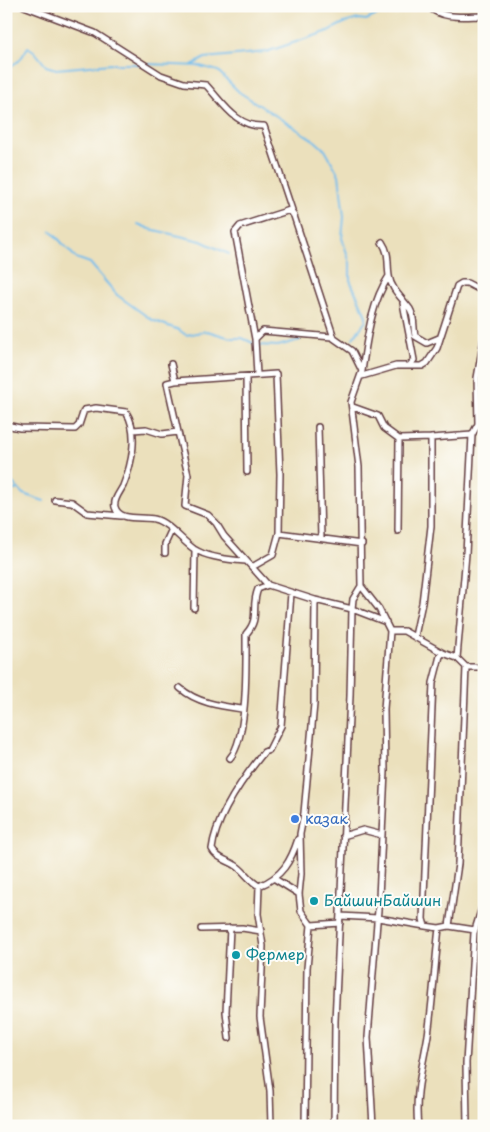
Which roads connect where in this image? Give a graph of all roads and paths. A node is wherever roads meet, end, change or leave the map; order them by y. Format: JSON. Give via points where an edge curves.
{"nodes":[{"id":1,"x":24,"y":6,"type":"edge"},
{"id":2,"x":428,"y":6,"type":"edge"},
{"id":3,"x":484,"y":16,"type":"edge"},
{"id":4,"x":292,"y":210,"type":"junction"},
{"id":5,"x":382,"y":242,"type":"dead end"},
{"id":6,"x":389,"y":276,"type":"junction"},
{"id":7,"x":484,"y":292,"type":"edge"},
{"id":8,"x":403,"y":302,"type":"junction"},
{"id":9,"x":334,"y":338,"type":"junction"},
{"id":10,"x":439,"y":338,"type":"junction"},
{"id":11,"x":484,"y":338,"type":"edge"},
{"id":12,"x":255,"y":339,"type":"junction"},
{"id":13,"x":171,"y":364,"type":"dead end"},
{"id":14,"x":410,"y":365,"type":"junction"},
{"id":15,"x":362,"y":374,"type":"junction"},
{"id":16,"x":257,"y":375,"type":"junction"},
{"id":17,"x":246,"y":376,"type":"junction"},
{"id":18,"x":175,"y":381,"type":"junction"},
{"id":19,"x":353,"y":407,"type":"junction"},
{"id":20,"x":484,"y":414,"type":"edge"},
{"id":21,"x":484,"y":421,"type":"edge"},
{"id":22,"x":6,"y":424,"type":"edge"},
{"id":23,"x":478,"y":424,"type":"junction"},
{"id":24,"x":318,"y":427,"type":"dead end"},
{"id":25,"x":133,"y":430,"type":"junction"},
{"id":26,"x":178,"y":432,"type":"junction"},
{"id":27,"x":472,"y":435,"type":"junction"},
{"id":28,"x":431,"y":438,"type":"junction"},
{"id":29,"x":399,"y":439,"type":"junction"},
{"id":30,"x":247,"y":472,"type":"dead end"},
{"id":31,"x":54,"y":500,"type":"dead end"},
{"id":32,"x":126,"y":516,"type":"junction"},
{"id":33,"x":171,"y":531,"type":"junction"},
{"id":34,"x":398,"y":531,"type":"dead end"},
{"id":35,"x":279,"y":533,"type":"junction"},
{"id":36,"x":321,"y":538,"type":"junction"},
{"id":37,"x":362,"y":544,"type":"junction"},
{"id":38,"x":195,"y":550,"type":"junction"},
{"id":39,"x":164,"y":553,"type":"dead end"},
{"id":40,"x":246,"y":561,"type":"junction"},
{"id":41,"x":252,"y":567,"type":"junction"},
{"id":42,"x":268,"y":585,"type":"junction"},
{"id":43,"x":361,"y":586,"type":"junction"},
{"id":44,"x":292,"y":593,"type":"junction"},
{"id":45,"x":315,"y":600,"type":"junction"},
{"id":46,"x":194,"y":608,"type":"dead end"},
{"id":47,"x":352,"y":609,"type":"junction"},
{"id":48,"x":386,"y":622,"type":"junction"},
{"id":49,"x":390,"y":631,"type":"junction"},
{"id":50,"x":415,"y":636,"type":"junction"},
{"id":51,"x":443,"y":653,"type":"junction"},
{"id":52,"x":457,"y":658,"type":"junction"},
{"id":53,"x":466,"y":667,"type":"junction"},
{"id":54,"x":484,"y":667,"type":"edge"},
{"id":55,"x":180,"y":688,"type":"dead end"},
{"id":56,"x":242,"y":709,"type":"junction"},
{"id":57,"x":230,"y":758,"type":"dead end"},
{"id":58,"x":300,"y":834,"type":"junction"},
{"id":59,"x":382,"y":834,"type":"junction"},
{"id":60,"x":343,"y":836,"type":"junction"},
{"id":61,"x":275,"y":879,"type":"junction"},
{"id":62,"x":260,"y":886,"type":"junction"},
{"id":63,"x":298,"y":894,"type":"junction"},
{"id":64,"x":484,"y":901,"type":"edge"},
{"id":65,"x":340,"y":916,"type":"junction"},
{"id":66,"x":378,"y":918,"type":"junction"},
{"id":67,"x":340,"y":923,"type":"junction"},
{"id":68,"x":311,"y":925,"type":"junction"},
{"id":69,"x":425,"y":926,"type":"junction"},
{"id":70,"x":449,"y":926,"type":"junction"},
{"id":71,"x":484,"y":926,"type":"edge"},
{"id":72,"x":476,"y":927,"type":"junction"},
{"id":73,"x":230,"y":928,"type":"junction"},
{"id":74,"x":439,"y":928,"type":"junction"},
{"id":75,"x":201,"y":929,"type":"dead end"},
{"id":76,"x":262,"y":931,"type":"junction"},
{"id":77,"x":228,"y":1038,"type":"dead end"},
{"id":78,"x":271,"y":1126,"type":"edge"},
{"id":79,"x":305,"y":1126,"type":"edge"},
{"id":80,"x":334,"y":1126,"type":"edge"},
{"id":81,"x":373,"y":1126,"type":"edge"},
{"id":82,"x":418,"y":1126,"type":"edge"},
{"id":83,"x":467,"y":1126,"type":"edge"}],
"edges":[{"from":1,"to":4,"type":"street","via":[[95,33],[161,75],[184,83],[206,85],[242,123],[252,127],[264,126]]},
{"from":2,"to":3,"type":"street","via":[[444,16]]},
{"from":4,"to":9,"type":"street"},
{"from":4,"to":12,"type":"street","via":[[240,226],[235,232]]},
{"from":5,"to":6,"type":"street","via":[[390,259]]},
{"from":6,"to":8,"type":"street"},
{"from":6,"to":15,"type":"street","via":[[368,333]]},
{"from":7,"to":10,"type":"street","via":[[467,283],[457,286]]},
{"from":8,"to":10,"type":"street","via":[[413,317],[418,340],[432,343]]},
{"from":8,"to":14,"type":"street","via":[[414,360]]},
{"from":9,"to":12,"type":"street","via":[[263,331]]},
{"from":9,"to":15,"type":"street","via":[[352,351]]},
{"from":10,"to":14,"type":"street","via":[[428,364]]},
{"from":11,"to":23,"type":"street","via":[[477,378]]},
{"from":12,"to":16,"type":"street"},
{"from":13,"to":18,"type":"street"},
{"from":14,"to":15,"type":"street"},
{"from":15,"to":19,"type":"street","via":[[353,393]]},
{"from":16,"to":17,"type":"street"},
{"from":16,"to":35,"type":"street","via":[[276,374]]},
{"from":17,"to":18,"type":"street"},
{"from":17,"to":30,"type":"street"},
{"from":18,"to":26,"type":"street","via":[[167,383]]},
{"from":19,"to":29,"type":"street","via":[[378,416],[384,428]]},
{"from":19,"to":37,"type":"street"},
{"from":20,"to":23,"type":"street"},
{"from":21,"to":23,"type":"street"},
{"from":22,"to":25,"type":"street","via":[[20,428],[75,429],[84,410],[96,408],[126,412]]},
{"from":23,"to":27,"type":"street"},
{"from":24,"to":36,"type":"street"},
{"from":25,"to":26,"type":"street","via":[[146,429],[162,434]]},
{"from":25,"to":32,"type":"street","via":[[129,467],[115,507],[118,513]]},
{"from":26,"to":40,"type":"street","via":[[188,475],[185,506],[208,515]]},
{"from":27,"to":28,"type":"street"},
{"from":27,"to":52,"type":"street","via":[[466,564]]},
{"from":28,"to":29,"type":"street"},
{"from":28,"to":50,"type":"street","via":[[428,554]]},
{"from":29,"to":34,"type":"street"},
{"from":31,"to":32,"type":"street","via":[[72,502],[87,513],[99,516]]},
{"from":32,"to":33,"type":"street","via":[[155,519]]},
{"from":33,"to":38,"type":"street"},
{"from":33,"to":39,"type":"street"},
{"from":35,"to":36,"type":"street"},
{"from":35,"to":41,"type":"street","via":[[273,555]]},
{"from":36,"to":37,"type":"street"},
{"from":37,"to":43,"type":"street"},
{"from":38,"to":40,"type":"street","via":[[228,560]]},
{"from":38,"to":46,"type":"street"},
{"from":40,"to":41,"type":"street"},
{"from":41,"to":42,"type":"street"},
{"from":42,"to":44,"type":"street"},
{"from":42,"to":56,"type":"street","via":[[258,589],[254,625],[246,634]]},
{"from":43,"to":47,"type":"street","via":[[353,599]]},
{"from":43,"to":48,"type":"street"},
{"from":44,"to":45,"type":"street"},
{"from":44,"to":62,"type":"street","via":[[281,726],[269,750],[264,752],[240,785],[212,849],[216,855],[237,866],[248,880]]},
{"from":45,"to":47,"type":"street"},
{"from":45,"to":58,"type":"street","via":[[314,714]]},
{"from":47,"to":48,"type":"street"},
{"from":47,"to":60,"type":"street"},
{"from":48,"to":49,"type":"street"},
{"from":49,"to":50,"type":"street","via":[[404,631]]},
{"from":49,"to":59,"type":"street","via":[[384,709]]},
{"from":50,"to":51,"type":"street"},
{"from":51,"to":52,"type":"street"},
{"from":51,"to":69,"type":"street","via":[[432,683]]},
{"from":52,"to":53,"type":"street"},
{"from":53,"to":54,"type":"street"},
{"from":53,"to":70,"type":"street","via":[[458,864]]},
{"from":55,"to":56,"type":"street","via":[[210,704]]},
{"from":56,"to":57,"type":"street","via":[[237,751]]},
{"from":58,"to":61,"type":"street","via":[[287,866]]},
{"from":58,"to":63,"type":"street"},
{"from":59,"to":60,"type":"street","via":[[363,830]]},
{"from":59,"to":66,"type":"street"},
{"from":60,"to":65,"type":"street"},
{"from":61,"to":62,"type":"street"},
{"from":61,"to":63,"type":"street"},
{"from":62,"to":76,"type":"street","via":[[258,914]]},
{"from":63,"to":68,"type":"street","via":[[301,911]]},
{"from":64,"to":72,"type":"street"},
{"from":65,"to":66,"type":"street"},
{"from":65,"to":67,"type":"street"},
{"from":66,"to":69,"type":"street"},
{"from":66,"to":81,"type":"street","via":[[368,1037]]},
{"from":67,"to":68,"type":"street"},
{"from":67,"to":80,"type":"street"},
{"from":68,"to":79,"type":"street"},
{"from":69,"to":74,"type":"street"},
{"from":70,"to":72,"type":"street"},
{"from":70,"to":74,"type":"street"},
{"from":71,"to":72,"type":"street"},
{"from":72,"to":83,"type":"street","via":[[466,1063]]},
{"from":73,"to":75,"type":"street"},
{"from":73,"to":76,"type":"street"},
{"from":73,"to":77,"type":"street"},
{"from":74,"to":82,"type":"street","via":[[428,1035],[421,1070]]},
{"from":76,"to":78,"type":"street","via":[[260,1017],[270,1091]]}]}
